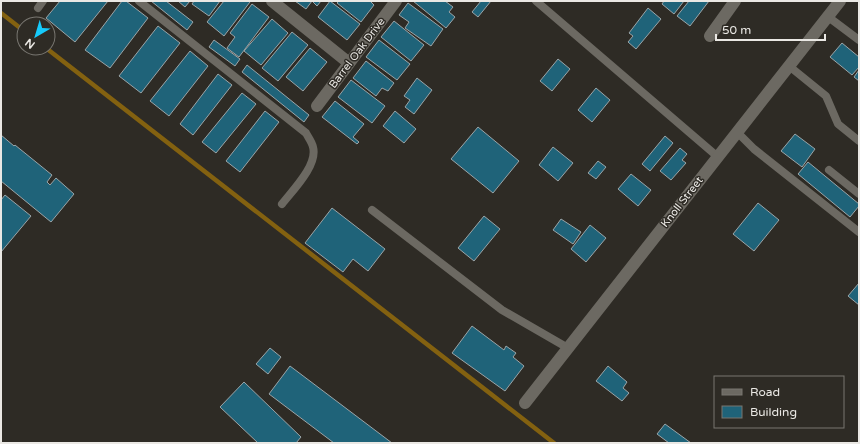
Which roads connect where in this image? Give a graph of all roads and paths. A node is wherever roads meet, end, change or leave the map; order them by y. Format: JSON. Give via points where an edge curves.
{"nodes":[{"id":1,"x":139,"y":1,"type":"edge"},
{"id":2,"x":272,"y":1,"type":"edge"},
{"id":3,"x":396,"y":1,"type":"edge"},
{"id":4,"x":536,"y":1,"type":"edge"},
{"id":5,"x":735,"y":1,"type":"edge"},
{"id":6,"x":840,"y":1,"type":"edge"},
{"id":7,"x":828,"y":16,"type":"junction"},
{"id":8,"x":710,"y":36,"type":"dead end"},
{"id":9,"x":859,"y":40,"type":"edge"},
{"id":10,"x":349,"y":63,"type":"junction"},
{"id":11,"x":789,"y":66,"type":"junction"},
{"id":12,"x":317,"y":106,"type":"dead end"},
{"id":13,"x":737,"y":132,"type":"junction"},
{"id":14,"x":859,"y":141,"type":"edge"},
{"id":15,"x":718,"y":157,"type":"junction"},
{"id":16,"x":829,"y":170,"type":"dead end"},
{"id":17,"x":859,"y":194,"type":"edge"},
{"id":18,"x":282,"y":204,"type":"dead end"},
{"id":19,"x":372,"y":210,"type":"dead end"},
{"id":20,"x":857,"y":228,"type":"edge"},
{"id":21,"x":568,"y":348,"type":"junction"},
{"id":22,"x":525,"y":403,"type":"dead end"}],
"edges":[{"from":1,"to":18,"type":"lane","via":[[306,133],[313,148],[313,162]]},
{"from":2,"to":10,"type":"street"},
{"from":3,"to":10,"type":"street","name":"Barrel Oak Drive"},
{"from":4,"to":15,"type":"lane"},
{"from":5,"to":8,"type":"street"},
{"from":6,"to":7,"type":"street","name":"Knoll Street"},
{"from":7,"to":9,"type":"lane"},
{"from":7,"to":11,"type":"street","name":"Knoll Street"},
{"from":10,"to":12,"type":"street","name":"Barrel Oak Drive"},
{"from":11,"to":13,"type":"street","name":"Knoll Street"},
{"from":11,"to":14,"type":"lane","via":[[826,96],[838,124]]},
{"from":13,"to":15,"type":"street","name":"Knoll Street"},
{"from":13,"to":20,"type":"lane","via":[[754,149]]},
{"from":15,"to":21,"type":"street","name":"Knoll Street"},
{"from":16,"to":17,"type":"lane"},
{"from":19,"to":21,"type":"lane","via":[[502,310]]},
{"from":21,"to":22,"type":"street","name":"Knoll Street"}]}
